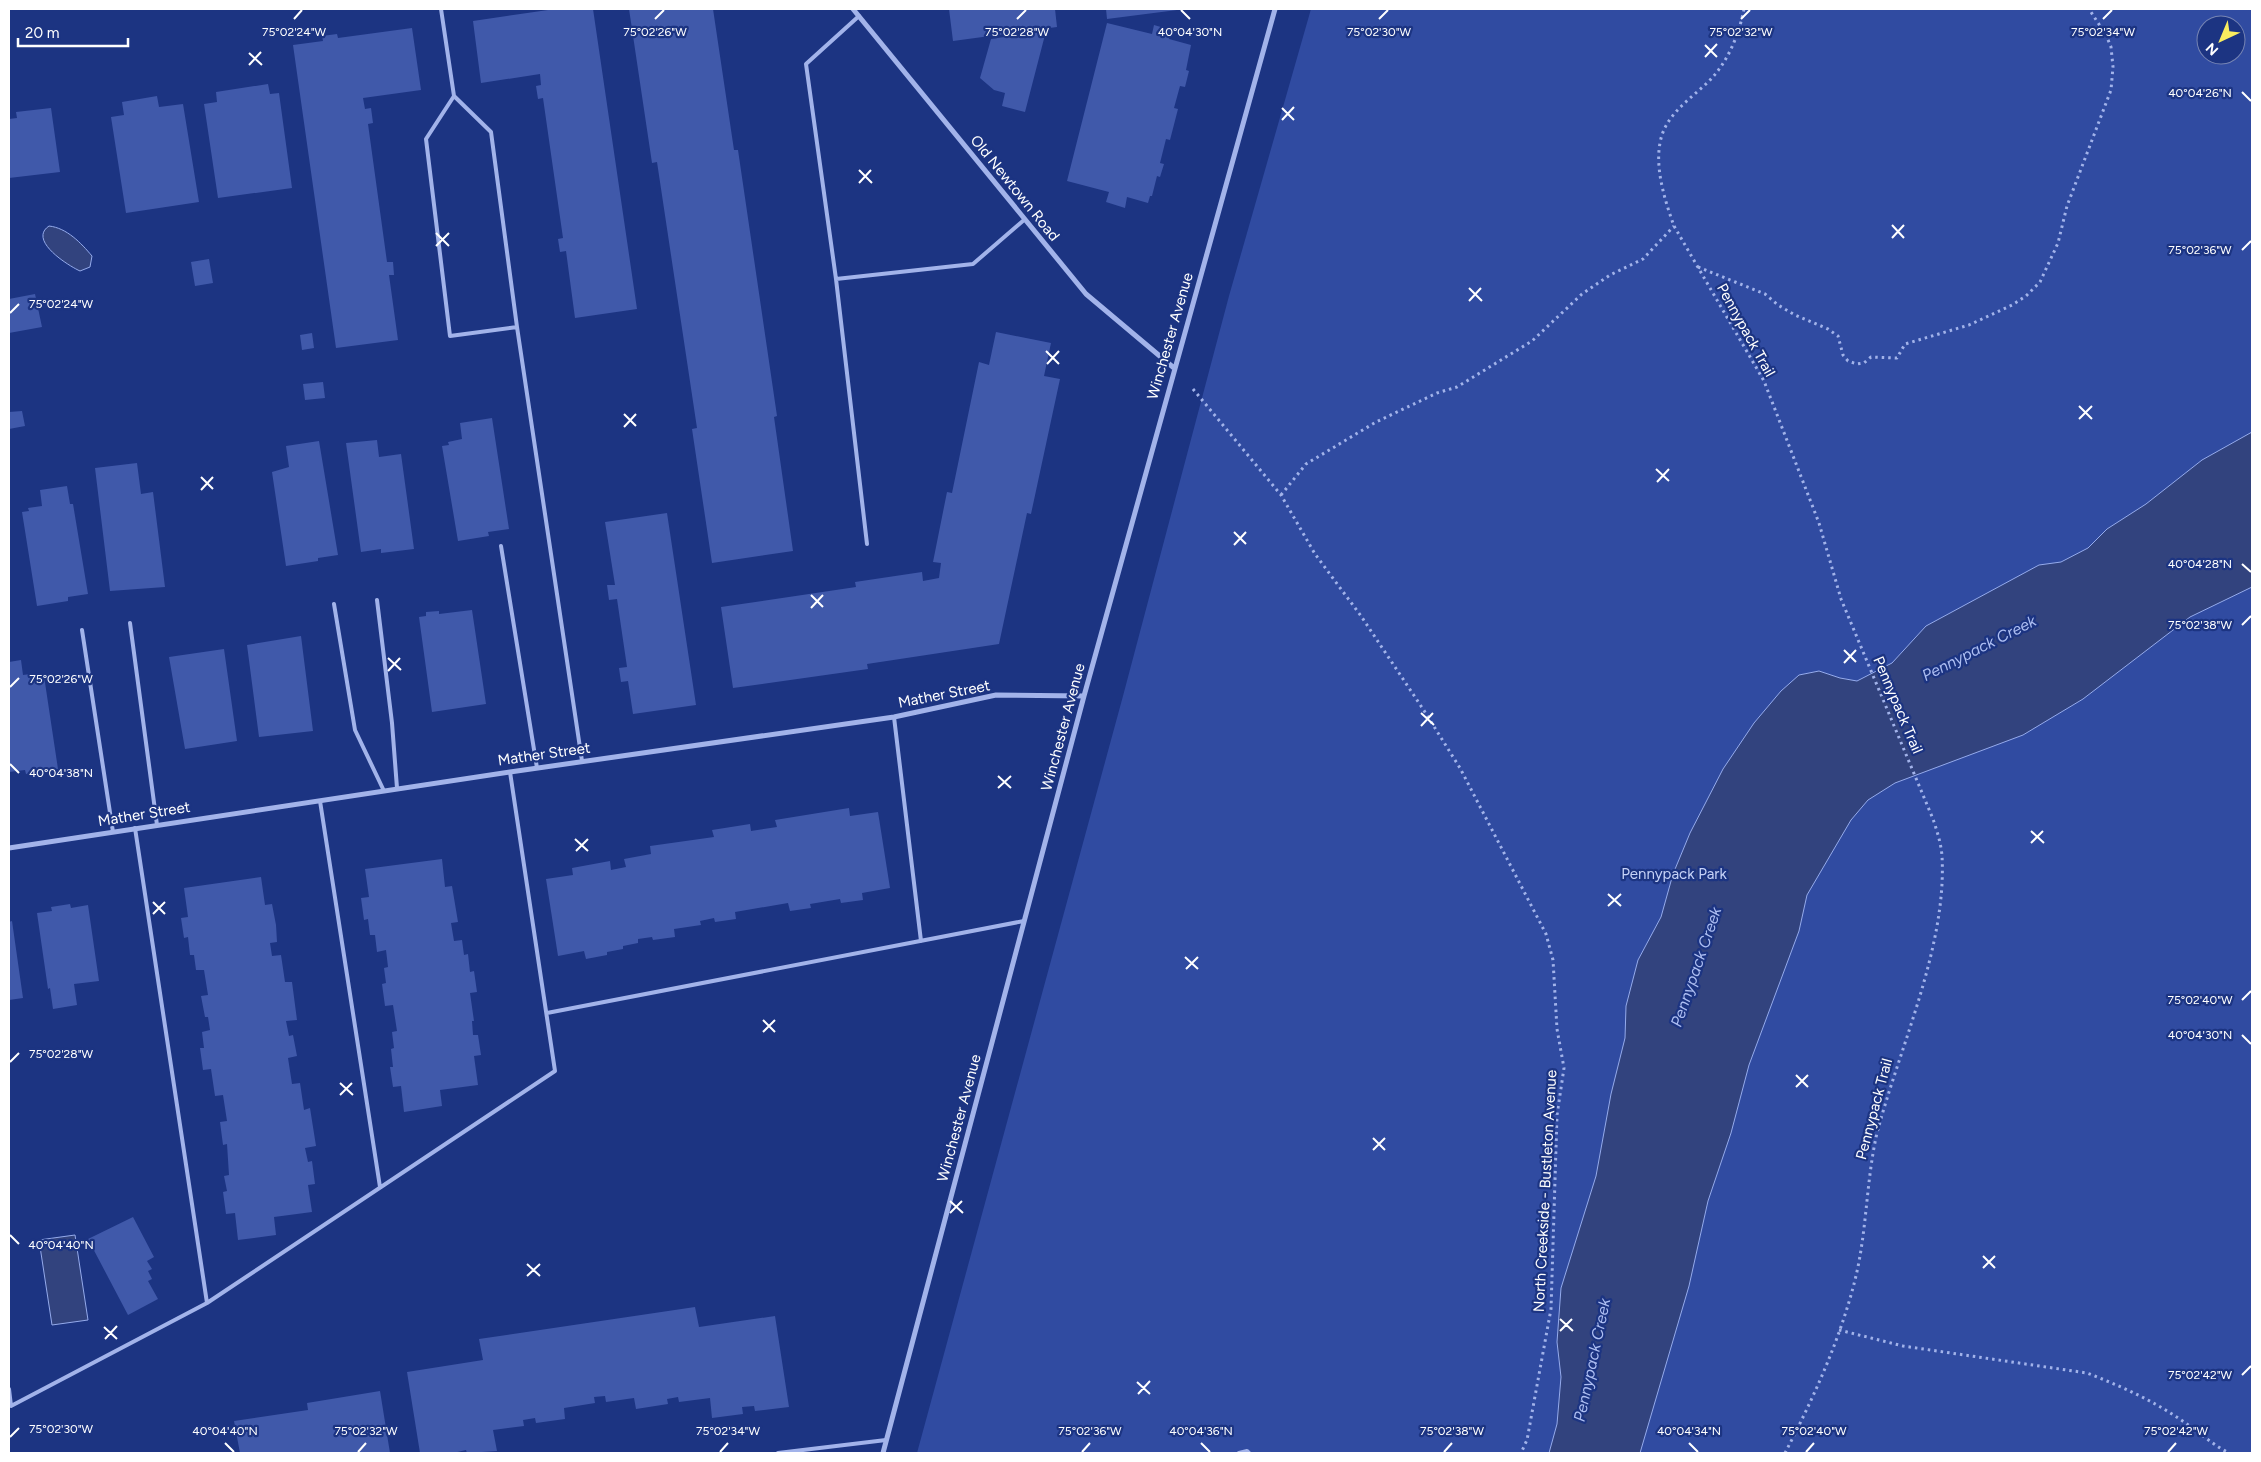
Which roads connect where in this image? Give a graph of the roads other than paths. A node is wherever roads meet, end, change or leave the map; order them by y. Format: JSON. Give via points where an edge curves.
{"nodes":[{"id":1,"x":441,"y":9,"type":"edge"},
{"id":2,"x":853,"y":9,"type":"edge"},
{"id":3,"x":1275,"y":9,"type":"edge"},
{"id":4,"x":859,"y":16,"type":"junction"},
{"id":5,"x":454,"y":96,"type":"junction"},
{"id":6,"x":1024,"y":220,"type":"junction"},
{"id":7,"x":836,"y":279,"type":"junction"},
{"id":8,"x":517,"y":327,"type":"junction"},
{"id":9,"x":1174,"y":368,"type":"junction"},
{"id":10,"x":867,"y":544,"type":"dead end"},
{"id":11,"x":501,"y":546,"type":"dead end"},
{"id":12,"x":377,"y":600,"type":"dead end"},
{"id":13,"x":334,"y":604,"type":"dead end"},
{"id":14,"x":130,"y":623,"type":"dead end"},
{"id":15,"x":82,"y":630,"type":"dead end"},
{"id":16,"x":1084,"y":696,"type":"junction"},
{"id":17,"x":894,"y":717,"type":"junction"},
{"id":18,"x":582,"y":761,"type":"junction"},
{"id":19,"x":537,"y":768,"type":"junction"},
{"id":20,"x":510,"y":772,"type":"junction"},
{"id":21,"x":397,"y":788,"type":"junction"},
{"id":22,"x":384,"y":791,"type":"junction"},
{"id":23,"x":320,"y":800,"type":"junction"},
{"id":24,"x":157,"y":825,"type":"junction"},
{"id":25,"x":136,"y":828,"type":"junction"},
{"id":26,"x":113,"y":832,"type":"junction"},
{"id":27,"x":9,"y":848,"type":"edge"},
{"id":28,"x":1024,"y":921,"type":"junction"},
{"id":29,"x":921,"y":941,"type":"junction"},
{"id":30,"x":546,"y":1013,"type":"junction"},
{"id":31,"x":380,"y":1187,"type":"junction"},
{"id":32,"x":207,"y":1303,"type":"junction"},
{"id":33,"x":9,"y":1389,"type":"edge"},
{"id":34,"x":886,"y":1440,"type":"junction"},
{"id":35,"x":778,"y":1453,"type":"edge"},
{"id":36,"x":883,"y":1453,"type":"edge"},
{"id":37,"x":1239,"y":1453,"type":"edge"},
{"id":38,"x":1248,"y":1453,"type":"edge"}],
"edges":[{"from":1,"to":5,"type":"lane"},
{"from":2,"to":4,"type":"street","name":"Old Newtown Road"},
{"from":3,"to":9,"type":"street","name":"Winchester Avenue"},
{"from":4,"to":6,"type":"street","name":"Old Newtown Road"},
{"from":4,"to":7,"type":"lane","via":[[806,64]]},
{"from":5,"to":8,"type":"lane","via":[[491,132]]},
{"from":5,"to":8,"type":"lane","via":[[426,139],[450,336]]},
{"from":6,"to":7,"type":"lane","via":[[973,264]]},
{"from":6,"to":9,"type":"street","name":"Old Newtown Road","via":[[1086,294]]},
{"from":7,"to":10,"type":"lane"},
{"from":8,"to":18,"type":"lane"},
{"from":9,"to":16,"type":"street","name":"Winchester Avenue"},
{"from":11,"to":19,"type":"lane"},
{"from":12,"to":21,"type":"lane"},
{"from":13,"to":22,"type":"lane","via":[[354,730]]},
{"from":14,"to":24,"type":"lane"},
{"from":15,"to":26,"type":"lane"},
{"from":16,"to":17,"type":"street","name":"Mather Street","via":[[996,696]]},
{"from":16,"to":28,"type":"street","name":"Winchester Avenue"},
{"from":17,"to":18,"type":"street","name":"Mather Street"},
{"from":17,"to":29,"type":"lane"},
{"from":18,"to":19,"type":"street","name":"Mather Street"},
{"from":19,"to":20,"type":"street","name":"Mather Street"},
{"from":20,"to":21,"type":"street","name":"Mather Street"},
{"from":20,"to":30,"type":"lane"},
{"from":21,"to":22,"type":"street","name":"Mather Street"},
{"from":22,"to":23,"type":"street","name":"Mather Street"},
{"from":23,"to":24,"type":"street","name":"Mather Street"},
{"from":23,"to":31,"type":"lane"},
{"from":24,"to":25,"type":"street","name":"Mather Street"},
{"from":25,"to":26,"type":"street","name":"Mather Street"},
{"from":25,"to":32,"type":"lane"},
{"from":26,"to":27,"type":"street","name":"Mather Street"},
{"from":28,"to":29,"type":"lane"},
{"from":28,"to":34,"type":"street","name":"Winchester Avenue"},
{"from":29,"to":30,"type":"lane"},
{"from":30,"to":31,"type":"lane","via":[[555,1071]]},
{"from":31,"to":32,"type":"lane"},
{"from":32,"to":33,"type":"lane","via":[[11,1406]]},
{"from":34,"to":35,"type":"lane"},
{"from":34,"to":36,"type":"street","name":"Winchester Avenue"},
{"from":37,"to":38,"type":"lane"}]}
